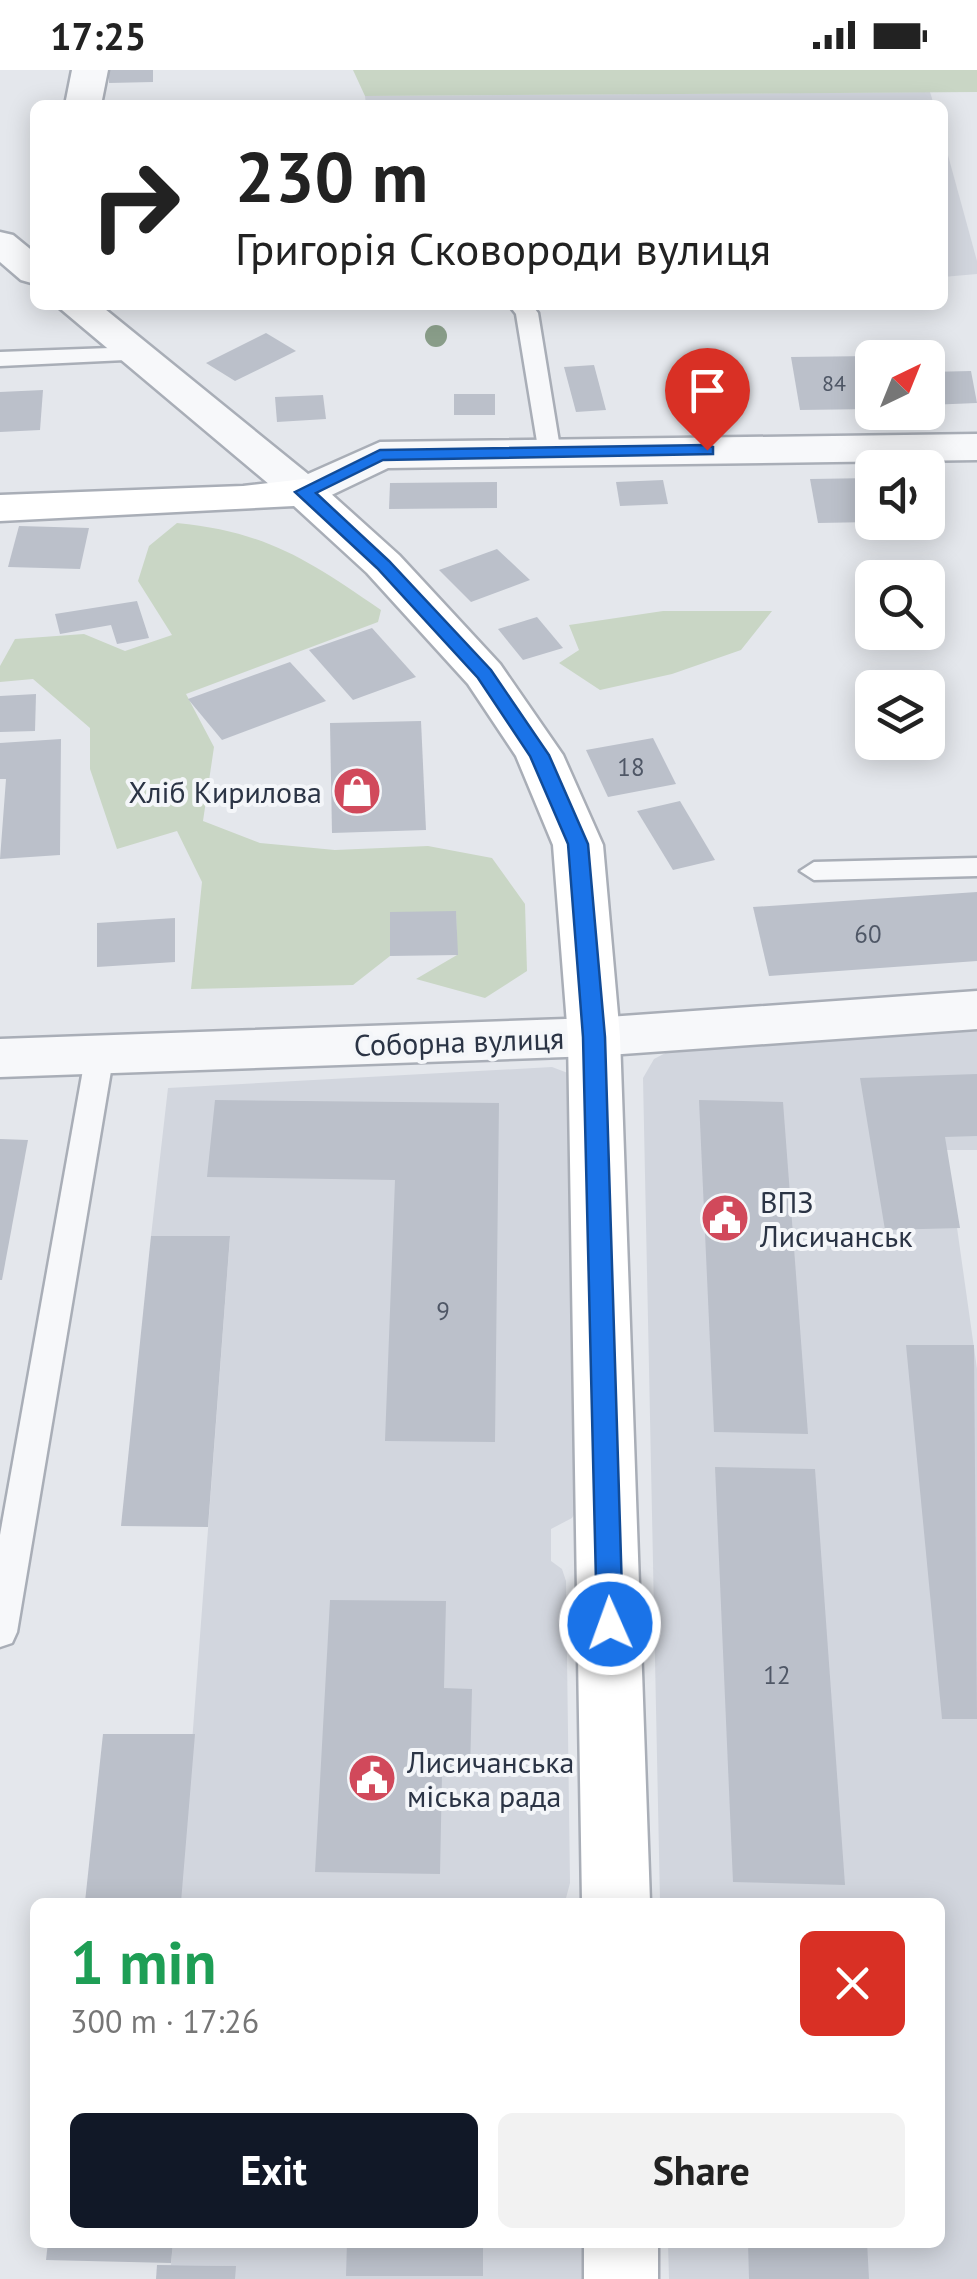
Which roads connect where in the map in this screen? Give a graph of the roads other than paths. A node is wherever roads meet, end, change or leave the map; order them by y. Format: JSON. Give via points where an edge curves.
{"nodes":[{"id":1,"x":90,"y":70,"type":"edge"},
{"id":2,"x":84,"y":100,"type":"edge"},
{"id":3,"x":0,"y":244,"type":"edge"},
{"id":4,"x":30,"y":268,"type":"edge"},
{"id":5,"x":82,"y":310,"type":"edge"},
{"id":6,"x":525,"y":310,"type":"edge"},
{"id":7,"x":138,"y":354,"type":"junction"},
{"id":8,"x":0,"y":359,"type":"edge"},
{"id":9,"x":977,"y":447,"type":"edge"},
{"id":10,"x":550,"y":454,"type":"junction"},
{"id":11,"x":304,"y":492,"type":"junction"},
{"id":12,"x":0,"y":508,"type":"edge"},
{"id":13,"x":977,"y":867,"type":"edge"},
{"id":14,"x":814,"y":871,"type":"dead end"},
{"id":15,"x":977,"y":1010,"type":"edge"},
{"id":16,"x":594,"y":1037,"type":"junction"},
{"id":17,"x":100,"y":1053,"type":"junction"},
{"id":18,"x":0,"y":1058,"type":"edge"},
{"id":19,"x":0,"y":1632,"type":"edge"},
{"id":20,"x":616,"y":1898,"type":"edge"},
{"id":21,"x":620,"y":2248,"type":"edge"},
{"id":22,"x":621,"y":2279,"type":"edge"}],
"edges":[{"from":1,"to":2,"type":"street"},
{"from":3,"to":4,"type":"street"},
{"from":5,"to":7,"type":"street"},
{"from":6,"to":10,"type":"lane"},
{"from":7,"to":8,"type":"lane"},
{"from":7,"to":11,"type":"street"},
{"from":9,"to":10,"type":"street"},
{"from":10,"to":11,"type":"street","via":[[380,455]]},
{"from":11,"to":12,"type":"street"},
{"from":11,"to":16,"type":"street","via":[[383,564],[484,674],[540,755],[578,844]]},
{"from":13,"to":14,"type":"lane"},
{"from":15,"to":16,"type":"street","name":"Соборна вулиця"},
{"from":16,"to":17,"type":"street","name":"Соборна вулиця"},
{"from":16,"to":20,"type":"street"},
{"from":17,"to":18,"type":"street","name":"Соборна вулиця"},
{"from":17,"to":19,"type":"lane"},
{"from":21,"to":22,"type":"street"}]}
